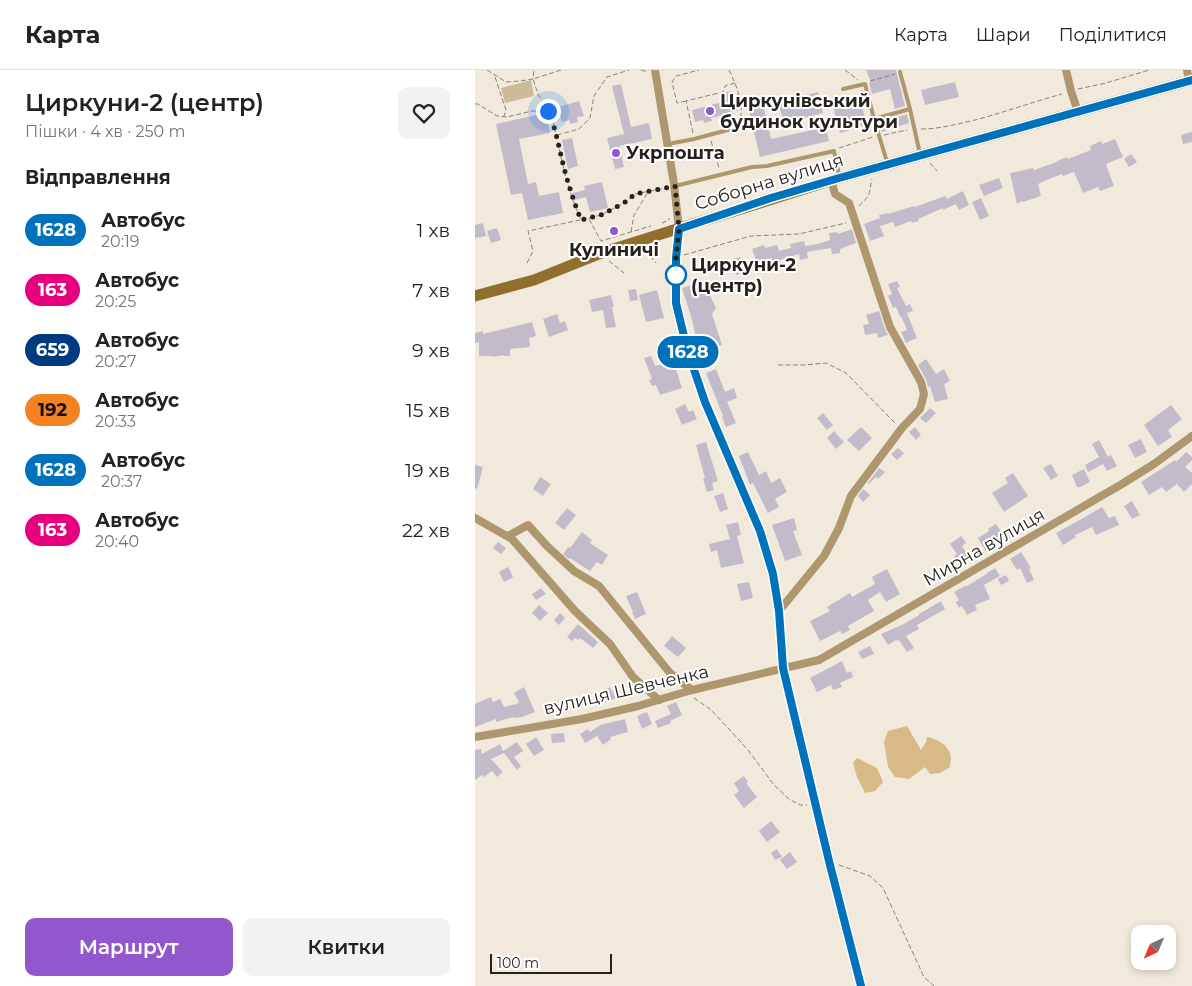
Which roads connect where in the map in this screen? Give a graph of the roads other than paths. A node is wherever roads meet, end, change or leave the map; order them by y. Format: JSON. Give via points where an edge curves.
{"nodes":[{"id":1,"x":1066,"y":70,"type":"edge"},
{"id":2,"x":651,"y":71,"type":"edge"},
{"id":3,"x":900,"y":72,"type":"road end"},
{"id":4,"x":1190,"y":77,"type":"edge"},
{"id":5,"x":843,"y":89,"type":"dead end"},
{"id":6,"x":910,"y":109,"type":"junction"},
{"id":7,"x":1078,"y":112,"type":"junction"},
{"id":8,"x":874,"y":119,"type":"junction"},
{"id":9,"x":739,"y":127,"type":"road end"},
{"id":10,"x":668,"y":144,"type":"junction"},
{"id":11,"x":922,"y":159,"type":"junction"},
{"id":12,"x":887,"y":165,"type":"junction"},
{"id":13,"x":835,"y":179,"type":"junction"},
{"id":14,"x":675,"y":186,"type":"junction"},
{"id":15,"x":679,"y":229,"type":"junction"},
{"id":16,"x":475,"y":296,"type":"edge"},
{"id":17,"x":1192,"y":436,"type":"edge"},
{"id":18,"x":475,"y":518,"type":"edge"},
{"id":19,"x":508,"y":536,"type":"junction"},
{"id":20,"x":779,"y":611,"type":"junction"},
{"id":21,"x":783,"y":668,"type":"junction"},
{"id":22,"x":692,"y":690,"type":"junction"},
{"id":23,"x":659,"y":700,"type":"junction"},
{"id":24,"x":475,"y":737,"type":"edge"},
{"id":25,"x":861,"y":986,"type":"edge"}],
"edges":[{"from":1,"to":7,"type":"street"},
{"from":2,"to":10,"type":"street"},
{"from":3,"to":6,"type":"lane"},
{"from":4,"to":7,"type":"street","name":"Соборна вулиця"},
{"from":5,"to":8,"type":"lane","via":[[865,84]]},
{"from":6,"to":8,"type":"lane"},
{"from":6,"to":11,"type":"lane"},
{"from":7,"to":11,"type":"street","name":"Соборна вулиця"},
{"from":8,"to":12,"type":"lane"},
{"from":9,"to":10,"type":"lane"},
{"from":10,"to":14,"type":"street"},
{"from":11,"to":12,"type":"street","name":"Соборна вулиця"},
{"from":12,"to":13,"type":"street","name":"Соборна вулиця"},
{"from":13,"to":14,"type":"lane","via":[[834,151],[767,166],[752,166]]},
{"from":13,"to":15,"type":"street","name":"Соборна вулиця"},
{"from":13,"to":20,"type":"street","via":[[835,194],[849,203],[889,327],[921,382],[924,394],[920,408],[851,496],[824,556]]},
{"from":14,"to":15,"type":"street"},
{"from":15,"to":16,"type":"street","name":"Соборна вулиця","via":[[604,252],[535,280]]},
{"from":15,"to":20,"type":"street","via":[[676,303],[687,349],[705,402],[760,531],[773,574]]},
{"from":17,"to":21,"type":"street","name":"Мирна вулиця","via":[[1122,484],[819,660]]},
{"from":18,"to":19,"type":"street"},
{"from":19,"to":22,"type":"street","via":[[528,525],[574,571],[599,586],[670,673]]},
{"from":19,"to":23,"type":"street","via":[[575,611],[610,644],[633,677]]},
{"from":20,"to":21,"type":"street"},
{"from":21,"to":22,"type":"street","name":"вулиця Шевченка"},
{"from":21,"to":25,"type":"street"},
{"from":22,"to":23,"type":"street","name":"вулиця Шевченка"},
{"from":23,"to":24,"type":"street","name":"вулиця Шевченка","via":[[582,719]]}]}
